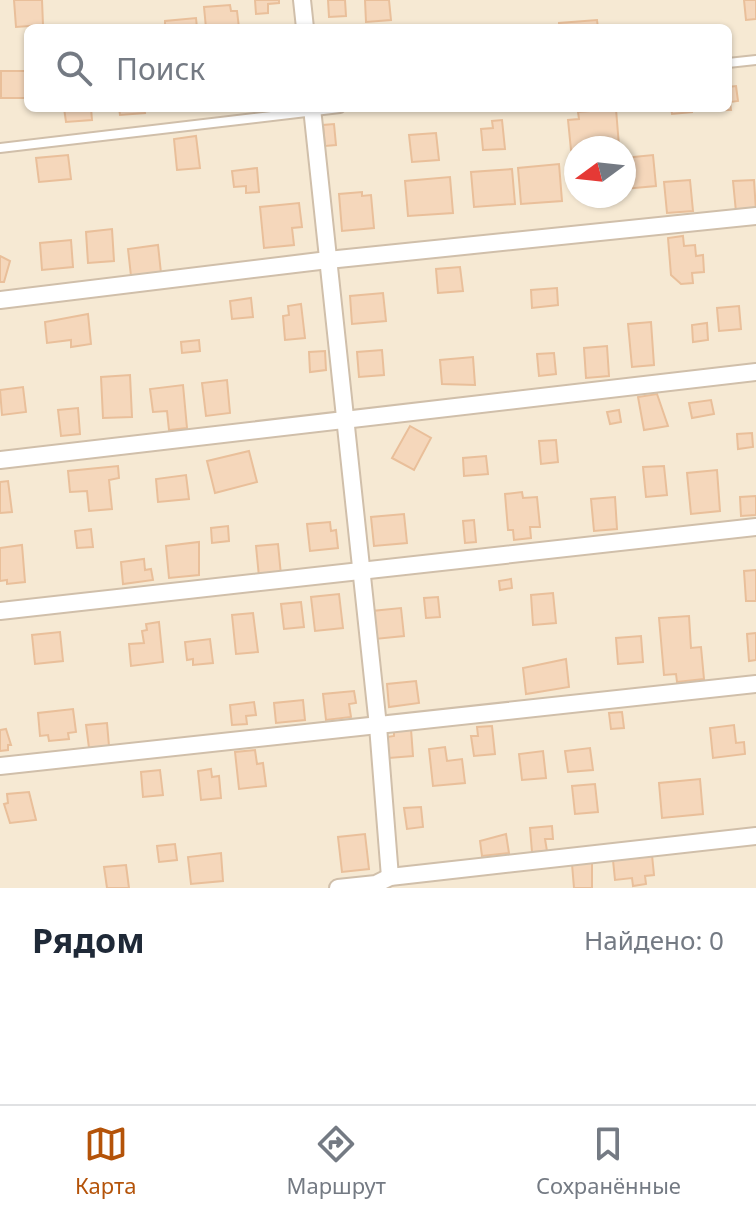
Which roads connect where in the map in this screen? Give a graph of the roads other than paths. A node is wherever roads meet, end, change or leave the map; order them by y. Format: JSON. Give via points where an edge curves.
{"nodes":[{"id":1,"x":302,"y":0,"type":"edge"},
{"id":2,"x":305,"y":24,"type":"edge"},
{"id":3,"x":756,"y":60,"type":"edge"},
{"id":4,"x":732,"y":63,"type":"edge"},
{"id":5,"x":296,"y":112,"type":"edge"},
{"id":6,"x":312,"y":112,"type":"edge"},
{"id":7,"x":0,"y":148,"type":"edge"},
{"id":8,"x":756,"y":216,"type":"edge"},
{"id":9,"x":328,"y":260,"type":"junction"},
{"id":10,"x":0,"y":300,"type":"edge"},
{"id":11,"x":756,"y":372,"type":"edge"},
{"id":12,"x":345,"y":418,"type":"junction"},
{"id":13,"x":0,"y":460,"type":"edge"},
{"id":14,"x":756,"y":527,"type":"edge"},
{"id":15,"x":362,"y":572,"type":"junction"},
{"id":16,"x":0,"y":611,"type":"edge"},
{"id":17,"x":756,"y":684,"type":"edge"},
{"id":18,"x":378,"y":726,"type":"junction"},
{"id":19,"x":0,"y":766,"type":"edge"},
{"id":20,"x":756,"y":836,"type":"edge"},
{"id":21,"x":390,"y":877,"type":"junction"},
{"id":22,"x":338,"y":888,"type":"edge"}],
"edges":[{"from":1,"to":2,"type":"street"},
{"from":3,"to":4,"type":"lane"},
{"from":5,"to":7,"type":"lane"},
{"from":6,"to":9,"type":"street"},
{"from":8,"to":9,"type":"street"},
{"from":9,"to":10,"type":"street"},
{"from":9,"to":12,"type":"street"},
{"from":11,"to":12,"type":"street"},
{"from":12,"to":13,"type":"street"},
{"from":12,"to":15,"type":"street"},
{"from":14,"to":15,"type":"street"},
{"from":15,"to":16,"type":"street"},
{"from":15,"to":18,"type":"street"},
{"from":17,"to":18,"type":"street"},
{"from":18,"to":19,"type":"street"},
{"from":18,"to":21,"type":"street"},
{"from":20,"to":21,"type":"street"},
{"from":21,"to":22,"type":"street"}]}
